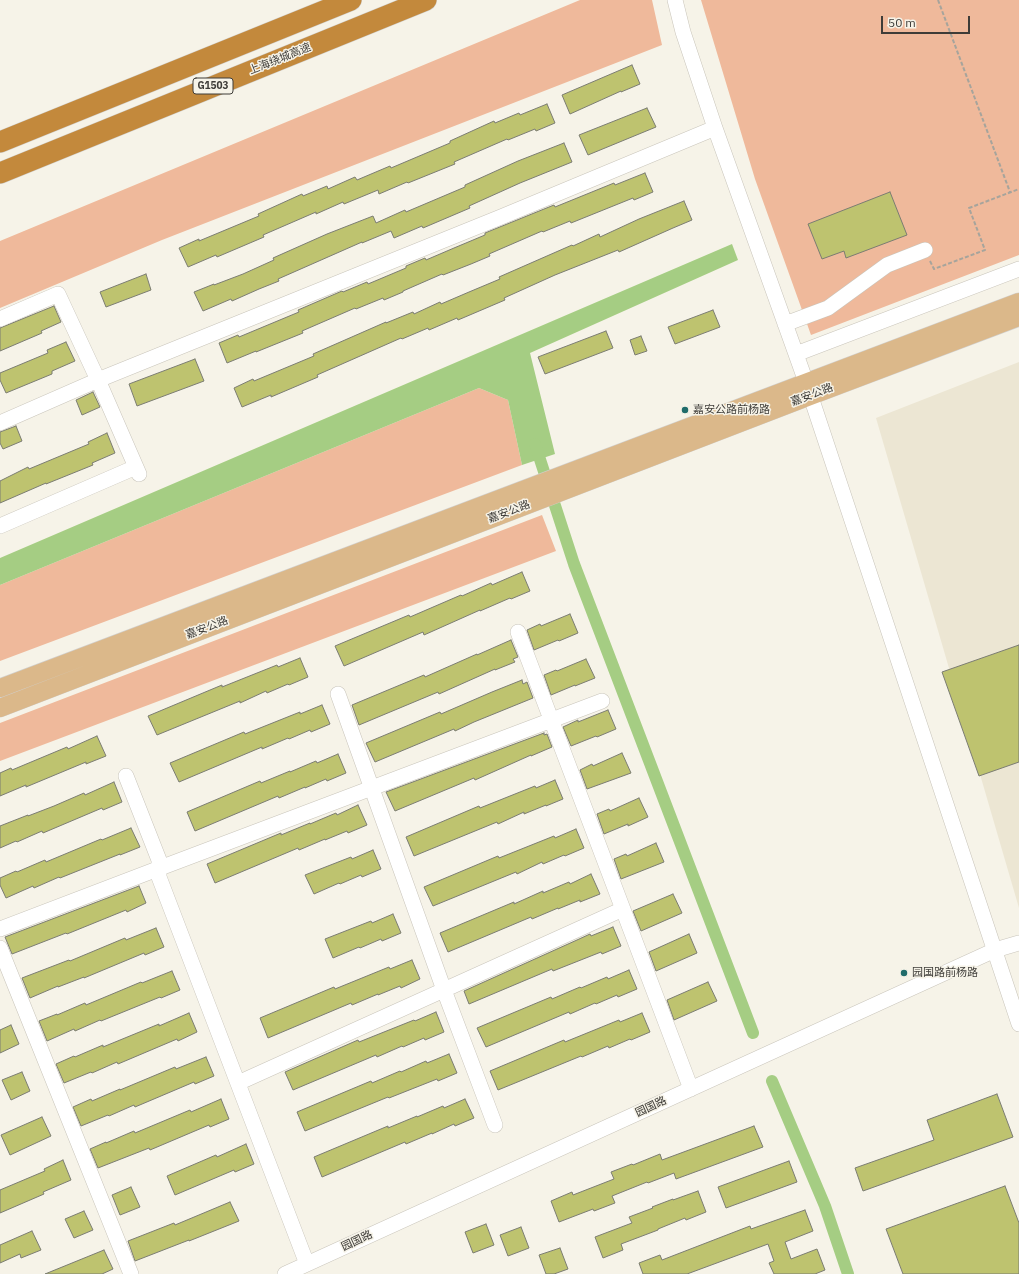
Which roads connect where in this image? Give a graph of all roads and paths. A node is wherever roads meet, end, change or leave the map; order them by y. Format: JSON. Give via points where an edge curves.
{"nodes":[{"id":1,"x":351,"y":0,"type":"edge"},
{"id":2,"x":426,"y":0,"type":"edge"},
{"id":3,"x":675,"y":0,"type":"edge"},
{"id":4,"x":938,"y":0,"type":"edge"},
{"id":5,"x":715,"y":128,"type":"junction"},
{"id":6,"x":0,"y":142,"type":"edge"},
{"id":7,"x":0,"y":173,"type":"edge"},
{"id":8,"x":1019,"y":189,"type":"edge"},
{"id":9,"x":1010,"y":192,"type":"junction"},
{"id":10,"x":925,"y":250,"type":"joint"},
{"id":11,"x":1019,"y":269,"type":"edge"},
{"id":12,"x":1019,"y":302,"type":"edge"},
{"id":13,"x":1019,"y":317,"type":"edge"},
{"id":14,"x":0,"y":319,"type":"edge"},
{"id":15,"x":785,"y":324,"type":"junction"},
{"id":16,"x":796,"y":354,"type":"junction"},
{"id":17,"x":98,"y":380,"type":"junction"},
{"id":18,"x":808,"y":389,"type":"junction"},
{"id":19,"x":0,"y":423,"type":"edge"},
{"id":20,"x":528,"y":496,"type":"junction"},
{"id":21,"x":0,"y":526,"type":"edge"},
{"id":22,"x":518,"y":632,"type":"dead end"},
{"id":23,"x":0,"y":688,"type":"edge"},
{"id":24,"x":338,"y":694,"type":"dead end"},
{"id":25,"x":602,"y":701,"type":"dead end"},
{"id":26,"x":0,"y":708,"type":"edge"},
{"id":27,"x":552,"y":720,"type":"junction"},
{"id":28,"x":126,"y":776,"type":"dead end"},
{"id":29,"x":371,"y":788,"type":"junction"},
{"id":30,"x":160,"y":868,"type":"junction"},
{"id":31,"x":623,"y":909,"type":"junction"},
{"id":32,"x":0,"y":929,"type":"edge"},
{"id":33,"x":1019,"y":943,"type":"edge"},
{"id":34,"x":0,"y":948,"type":"edge"},
{"id":35,"x":995,"y":950,"type":"junction"},
{"id":36,"x":444,"y":990,"type":"junction"},
{"id":37,"x":1019,"y":1024,"type":"edge"},
{"id":38,"x":238,"y":1084,"type":"junction"},
{"id":39,"x":692,"y":1089,"type":"junction"},
{"id":40,"x":495,"y":1125,"type":"dead end"},
{"id":41,"x":307,"y":1264,"type":"junction"},
{"id":42,"x":131,"y":1274,"type":"edge"},
{"id":43,"x":285,"y":1274,"type":"edge"}],
"edges":[{"from":1,"to":6,"type":"highway","number":"G1503"},
{"from":2,"to":7,"type":"highway","name":"上海绕城高速","number":"G1503"},
{"from":3,"to":5,"type":"street"},
{"from":4,"to":9,"type":"path"},
{"from":5,"to":15,"type":"street"},
{"from":5,"to":17,"type":"street"},
{"from":8,"to":9,"type":"path"},
{"from":9,"to":10,"type":"path","via":[[969,208],[985,250],[934,269]]},
{"from":10,"to":15,"type":"street","via":[[887,265],[828,308]]},
{"from":11,"to":16,"type":"street"},
{"from":12,"to":18,"type":"main road","name":"嘉安公路"},
{"from":13,"to":18,"type":"main road","name":"嘉安公路"},
{"from":14,"to":17,"type":"street","via":[[58,294]]},
{"from":15,"to":16,"type":"street"},
{"from":16,"to":18,"type":"street"},
{"from":17,"to":19,"type":"street"},
{"from":17,"to":21,"type":"street","via":[[138,470]]},
{"from":18,"to":20,"type":"main road","name":"嘉安公路"},
{"from":18,"to":35,"type":"street"},
{"from":20,"to":23,"type":"main road","name":"嘉安公路"},
{"from":20,"to":26,"type":"main road","name":"嘉安公路"},
{"from":22,"to":27,"type":"street"},
{"from":24,"to":29,"type":"street"},
{"from":25,"to":27,"type":"street"},
{"from":27,"to":29,"type":"street"},
{"from":27,"to":31,"type":"street"},
{"from":28,"to":30,"type":"street"},
{"from":29,"to":30,"type":"street"},
{"from":29,"to":36,"type":"street"},
{"from":30,"to":32,"type":"street"},
{"from":30,"to":38,"type":"street","via":[[159,877]]},
{"from":31,"to":36,"type":"street"},
{"from":31,"to":39,"type":"street"},
{"from":33,"to":35,"type":"street","name":"园国路"},
{"from":34,"to":42,"type":"street"},
{"from":35,"to":37,"type":"street"},
{"from":35,"to":39,"type":"street","name":"园国路"},
{"from":36,"to":38,"type":"street"},
{"from":36,"to":40,"type":"street"},
{"from":38,"to":41,"type":"street"},
{"from":39,"to":41,"type":"street","name":"园国路"},
{"from":41,"to":43,"type":"street","name":"园国路"}]}
